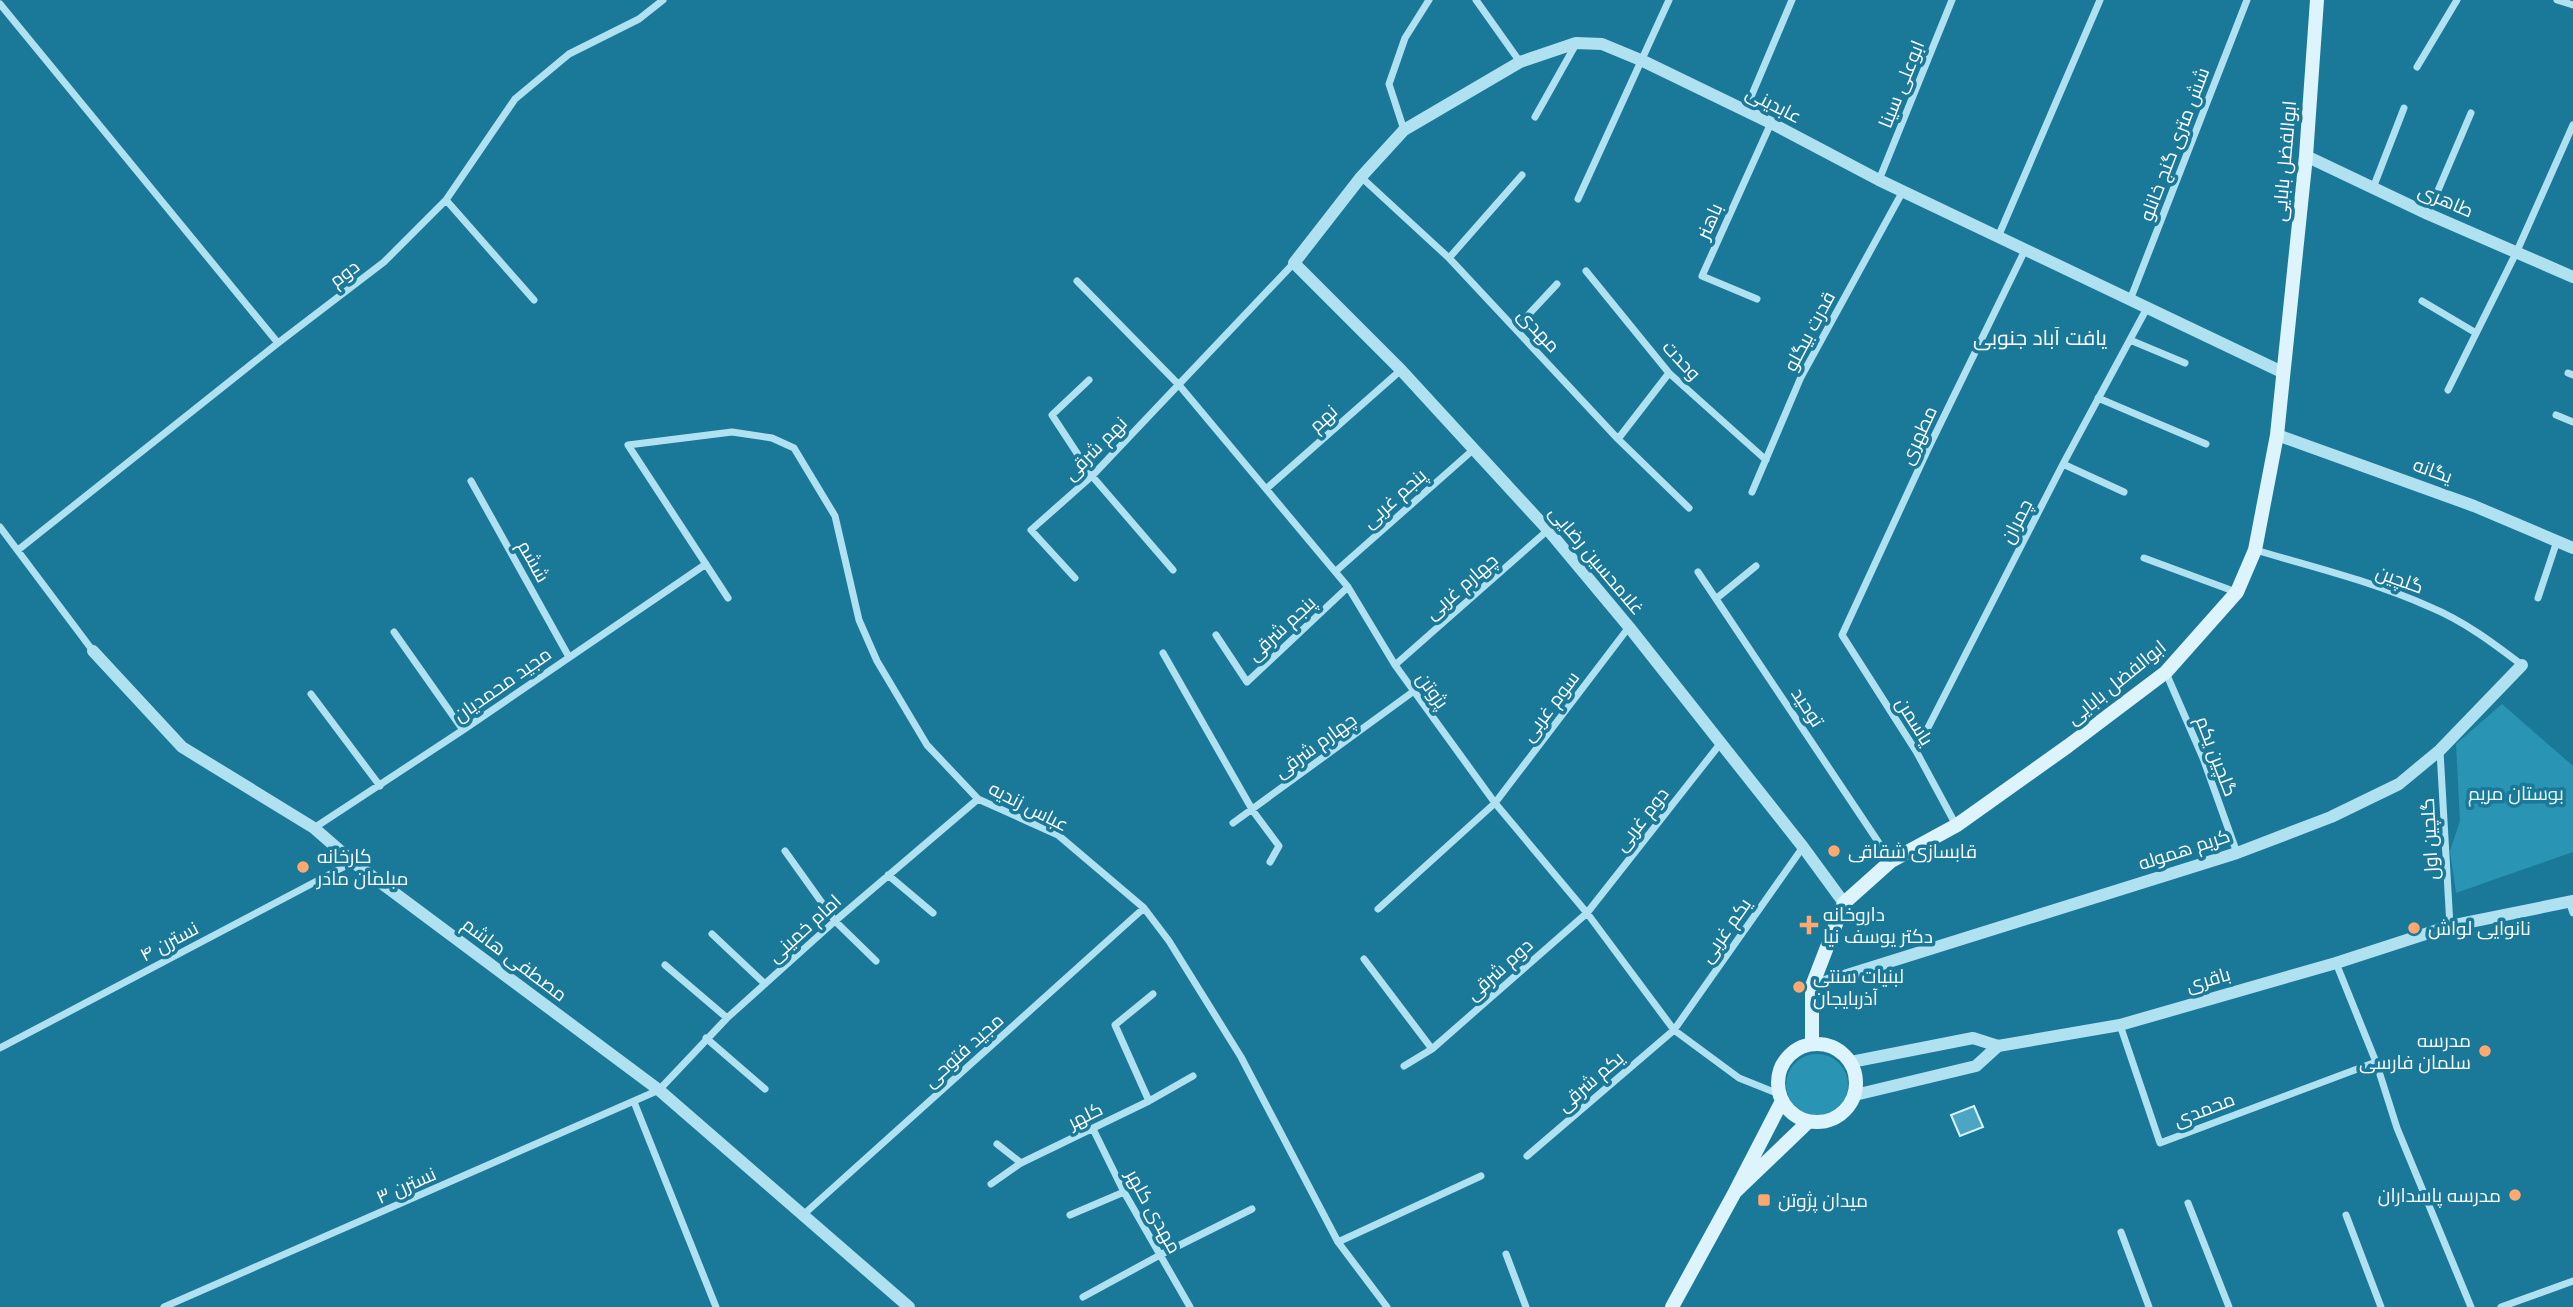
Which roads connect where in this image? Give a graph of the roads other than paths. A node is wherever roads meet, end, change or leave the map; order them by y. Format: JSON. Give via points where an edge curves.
{"nodes":[{"id":1,"x":663,"y":0,"type":"edge"},
{"id":2,"x":1429,"y":0,"type":"edge"},
{"id":3,"x":1476,"y":0,"type":"edge"},
{"id":4,"x":1669,"y":0,"type":"edge"},
{"id":5,"x":1791,"y":0,"type":"edge"},
{"id":6,"x":1952,"y":0,"type":"edge"},
{"id":7,"x":2100,"y":0,"type":"edge"},
{"id":8,"x":2247,"y":0,"type":"edge"},
{"id":9,"x":2317,"y":0,"type":"edge"},
{"id":10,"x":2457,"y":0,"type":"edge"},
{"id":11,"x":2557,"y":0,"type":"edge"},
{"id":12,"x":0,"y":4,"type":"edge"},
{"id":13,"x":2573,"y":5,"type":"edge"},
{"id":14,"x":1576,"y":43,"type":"junction"},
{"id":15,"x":1643,"y":61,"type":"junction"},
{"id":16,"x":1520,"y":62,"type":"junction"},
{"id":17,"x":2417,"y":67,"type":"dead end"},
{"id":18,"x":2404,"y":108,"type":"dead end"},
{"id":19,"x":1745,"y":111,"type":"junction"},
{"id":20,"x":2471,"y":113,"type":"dead end"},
{"id":21,"x":1535,"y":117,"type":"dead end"},
{"id":22,"x":1771,"y":123,"type":"junction"},
{"id":23,"x":2573,"y":125,"type":"edge"},
{"id":24,"x":1404,"y":130,"type":"junction"},
{"id":25,"x":2305,"y":156,"type":"junction"},
{"id":26,"x":1522,"y":175,"type":"dead end"},
{"id":27,"x":1362,"y":177,"type":"junction"},
{"id":28,"x":1879,"y":180,"type":"junction"},
{"id":29,"x":2373,"y":188,"type":"junction"},
{"id":30,"x":1903,"y":190,"type":"junction"},
{"id":31,"x":1578,"y":199,"type":"dead end"},
{"id":32,"x":446,"y":200,"type":"junction"},
{"id":33,"x":2428,"y":214,"type":"junction"},
{"id":34,"x":1998,"y":238,"type":"junction"},
{"id":35,"x":2025,"y":250,"type":"junction"},
{"id":36,"x":2517,"y":251,"type":"junction"},
{"id":37,"x":1449,"y":258,"type":"junction"},
{"id":38,"x":1294,"y":263,"type":"junction"},
{"id":39,"x":1586,"y":271,"type":"dead end"},
{"id":40,"x":2573,"y":277,"type":"edge"},
{"id":41,"x":1077,"y":281,"type":"dead end"},
{"id":42,"x":1557,"y":284,"type":"dead end"},
{"id":43,"x":1758,"y":299,"type":"dead end"},
{"id":44,"x":534,"y":300,"type":"dead end"},
{"id":45,"x":2130,"y":300,"type":"junction"},
{"id":46,"x":2422,"y":301,"type":"dead end"},
{"id":47,"x":2147,"y":308,"type":"junction"},
{"id":48,"x":1516,"y":328,"type":"junction"},
{"id":49,"x":2476,"y":333,"type":"junction"},
{"id":50,"x":2130,"y":340,"type":"junction"},
{"id":51,"x":278,"y":343,"type":"junction"},
{"id":52,"x":2185,"y":363,"type":"dead end"},
{"id":53,"x":1401,"y":370,"type":"junction"},
{"id":54,"x":2282,"y":372,"type":"junction"},
{"id":55,"x":1670,"y":373,"type":"junction"},
{"id":56,"x":1089,"y":380,"type":"dead end"},
{"id":57,"x":1179,"y":385,"type":"junction"},
{"id":58,"x":2448,"y":390,"type":"dead end"},
{"id":59,"x":2098,"y":398,"type":"junction"},
{"id":60,"x":2556,"y":415,"type":"dead end"},
{"id":61,"x":2573,"y":422,"type":"edge"},
{"id":62,"x":2277,"y":435,"type":"junction"},
{"id":63,"x":1618,"y":439,"type":"junction"},
{"id":64,"x":2206,"y":444,"type":"dead end"},
{"id":65,"x":1474,"y":449,"type":"junction"},
{"id":66,"x":1766,"y":460,"type":"junction"},
{"id":67,"x":2063,"y":464,"type":"junction"},
{"id":68,"x":1092,"y":476,"type":"junction"},
{"id":69,"x":471,"y":481,"type":"dead end"},
{"id":70,"x":1266,"y":489,"type":"junction"},
{"id":71,"x":1752,"y":492,"type":"dead end"},
{"id":72,"x":2124,"y":492,"type":"dead end"},
{"id":73,"x":1689,"y":508,"type":"dead end"},
{"id":74,"x":0,"y":527,"type":"edge"},
{"id":75,"x":1548,"y":530,"type":"junction"},
{"id":76,"x":2557,"y":541,"type":"junction"},
{"id":77,"x":2573,"y":548,"type":"edge"},
{"id":78,"x":18,"y":550,"type":"junction"},
{"id":79,"x":2255,"y":550,"type":"junction"},
{"id":80,"x":2144,"y":558,"type":"dead end"},
{"id":81,"x":706,"y":564,"type":"junction"},
{"id":82,"x":1756,"y":566,"type":"dead end"},
{"id":83,"x":1173,"y":570,"type":"dead end"},
{"id":84,"x":1336,"y":571,"type":"junction"},
{"id":85,"x":1698,"y":572,"type":"dead end"},
{"id":86,"x":1075,"y":578,"type":"dead end"},
{"id":87,"x":1348,"y":587,"type":"junction"},
{"id":88,"x":2237,"y":592,"type":"junction"},
{"id":89,"x":728,"y":598,"type":"dead end"},
{"id":90,"x":1717,"y":598,"type":"junction"},
{"id":91,"x":2538,"y":598,"type":"dead end"},
{"id":92,"x":1629,"y":627,"type":"junction"},
{"id":93,"x":394,"y":632,"type":"dead end"},
{"id":94,"x":1216,"y":635,"type":"dead end"},
{"id":95,"x":1842,"y":635,"type":"joint"},
{"id":96,"x":93,"y":651,"type":"joint"},
{"id":97,"x":1163,"y":653,"type":"dead end"},
{"id":98,"x":569,"y":657,"type":"junction"},
{"id":99,"x":2522,"y":664,"type":"joint"},
{"id":100,"x":1395,"y":665,"type":"junction"},
{"id":101,"x":2165,"y":672,"type":"junction"},
{"id":102,"x":1414,"y":691,"type":"junction"},
{"id":103,"x":311,"y":694,"type":"dead end"},
{"id":104,"x":463,"y":730,"type":"junction"},
{"id":105,"x":1720,"y":744,"type":"junction"},
{"id":106,"x":2440,"y":750,"type":"junction"},
{"id":107,"x":1916,"y":751,"type":"junction"},
{"id":108,"x":380,"y":786,"type":"junction"},
{"id":109,"x":978,"y":799,"type":"junction"},
{"id":110,"x":1495,"y":803,"type":"junction"},
{"id":111,"x":1253,"y":811,"type":"junction"},
{"id":112,"x":1233,"y":823,"type":"dead end"},
{"id":113,"x":1957,"y":825,"type":"junction"},
{"id":114,"x":314,"y":828,"type":"junction"},
{"id":115,"x":1803,"y":847,"type":"junction"},
{"id":116,"x":785,"y":851,"type":"dead end"},
{"id":117,"x":2236,"y":853,"type":"junction"},
{"id":118,"x":1891,"y":861,"type":"junction"},
{"id":119,"x":353,"y":862,"type":"junction"},
{"id":120,"x":1270,"y":862,"type":"dead end"},
{"id":121,"x":888,"y":875,"type":"junction"},
{"id":122,"x":1844,"y":903,"type":"junction"},
{"id":123,"x":2572,"y":905,"type":"edge"},
{"id":124,"x":1144,"y":908,"type":"junction"},
{"id":125,"x":1378,"y":909,"type":"dead end"},
{"id":126,"x":933,"y":913,"type":"dead end"},
{"id":127,"x":1587,"y":913,"type":"junction"},
{"id":128,"x":835,"y":921,"type":"junction"},
{"id":129,"x":2450,"y":926,"type":"junction"},
{"id":130,"x":712,"y":934,"type":"dead end"},
{"id":131,"x":1364,"y":959,"type":"dead end"},
{"id":132,"x":876,"y":961,"type":"dead end"},
{"id":133,"x":2336,"y":963,"type":"junction"},
{"id":134,"x":665,"y":965,"type":"dead end"},
{"id":135,"x":765,"y":984,"type":"junction"},
{"id":136,"x":1812,"y":986,"type":"junction"},
{"id":137,"x":1153,"y":994,"type":"dead end"},
{"id":138,"x":727,"y":1018,"type":"junction"},
{"id":139,"x":2120,"y":1025,"type":"junction"},
{"id":140,"x":1674,"y":1030,"type":"junction"},
{"id":141,"x":706,"y":1038,"type":"junction"},
{"id":142,"x":1812,"y":1044,"type":"junction"},
{"id":143,"x":1998,"y":1046,"type":"junction"},
{"id":144,"x":0,"y":1048,"type":"edge"},
{"id":145,"x":1432,"y":1049,"type":"junction"},
{"id":146,"x":1851,"y":1062,"type":"junction"},
{"id":147,"x":2376,"y":1062,"type":"junction"},
{"id":148,"x":1404,"y":1066,"type":"dead end"},
{"id":149,"x":1193,"y":1076,"type":"dead end"},
{"id":150,"x":765,"y":1089,"type":"dead end"},
{"id":151,"x":659,"y":1090,"type":"junction"},
{"id":152,"x":1855,"y":1095,"type":"junction"},
{"id":153,"x":1781,"y":1098,"type":"junction"},
{"id":154,"x":1149,"y":1101,"type":"junction"},
{"id":155,"x":634,"y":1102,"type":"junction"},
{"id":156,"x":1808,"y":1122,"type":"junction"},
{"id":157,"x":1093,"y":1129,"type":"junction"},
{"id":158,"x":997,"y":1144,"type":"dead end"},
{"id":159,"x":1527,"y":1156,"type":"dead end"},
{"id":160,"x":1021,"y":1163,"type":"junction"},
{"id":161,"x":1481,"y":1176,"type":"dead end"},
{"id":162,"x":991,"y":1184,"type":"dead end"},
{"id":163,"x":1124,"y":1192,"type":"junction"},
{"id":164,"x":1735,"y":1192,"type":"junction"},
{"id":165,"x":2188,"y":1203,"type":"dead end"},
{"id":166,"x":1252,"y":1209,"type":"dead end"},
{"id":167,"x":803,"y":1215,"type":"junction"},
{"id":168,"x":1070,"y":1215,"type":"dead end"},
{"id":169,"x":2346,"y":1215,"type":"dead end"},
{"id":170,"x":2121,"y":1233,"type":"dead end"},
{"id":171,"x":1338,"y":1241,"type":"junction"},
{"id":172,"x":1506,"y":1254,"type":"dead end"},
{"id":173,"x":1160,"y":1255,"type":"junction"},
{"id":174,"x":2573,"y":1281,"type":"edge"},
{"id":175,"x":1083,"y":1297,"type":"dead end"},
{"id":176,"x":164,"y":1307,"type":"edge"},
{"id":177,"x":716,"y":1307,"type":"edge"},
{"id":178,"x":909,"y":1307,"type":"edge"},
{"id":179,"x":1190,"y":1307,"type":"edge"},
{"id":180,"x":1387,"y":1307,"type":"edge"},
{"id":181,"x":1526,"y":1307,"type":"edge"},
{"id":182,"x":1672,"y":1307,"type":"edge"},
{"id":183,"x":2149,"y":1307,"type":"edge"},
{"id":184,"x":2229,"y":1307,"type":"edge"},
{"id":185,"x":2381,"y":1307,"type":"edge"},
{"id":186,"x":2471,"y":1307,"type":"edge"},
{"id":187,"x":2501,"y":1307,"type":"edge"}],
"edges":[{"from":1,"to":32,"type":"street","name":"دوم","via":[[639,19],[569,54],[516,99]]},
{"from":2,"to":24,"type":"street","via":[[1405,38],[1389,84]]},
{"from":3,"to":16,"type":"street"},
{"from":4,"to":15,"type":"street"},
{"from":5,"to":19,"type":"street"},
{"from":6,"to":28,"type":"street","name":"ابوعلی سینا"},
{"from":7,"to":34,"type":"street"},
{"from":8,"to":45,"type":"street","name":"شش متری گنج خانلو"},
{"from":9,"to":25,"type":"main road","name":"ابوالفضل بابایی"},
{"from":10,"to":17,"type":"street"},
{"from":11,"to":13,"type":"street"},
{"from":12,"to":51,"type":"street"},
{"from":14,"to":15,"type":"street","name":"عابدینی","via":[[1602,44]]},
{"from":14,"to":16,"type":"street","name":"عابدینی"},
{"from":14,"to":21,"type":"street"},
{"from":15,"to":19,"type":"street","name":"عابدینی"},
{"from":15,"to":31,"type":"street"},
{"from":16,"to":24,"type":"street","name":"عابدینی"},
{"from":18,"to":29,"type":"street"},
{"from":19,"to":22,"type":"street","name":"عابدینی"},
{"from":20,"to":33,"type":"street"},
{"from":22,"to":28,"type":"street","name":"عابدینی"},
{"from":22,"to":43,"type":"street","name":"باهنر","via":[[1702,276]]},
{"from":23,"to":36,"type":"street"},
{"from":24,"to":27,"type":"street","name":"عابدینی"},
{"from":25,"to":29,"type":"street","name":"طاهری"},
{"from":25,"to":54,"type":"main road","name":"ابوالفضل بابایی"},
{"from":26,"to":37,"type":"street"},
{"from":27,"to":37,"type":"street","name":"مهدی"},
{"from":27,"to":38,"type":"street","name":"عابدینی"},
{"from":28,"to":30,"type":"street","name":"عابدینی"},
{"from":29,"to":33,"type":"street","name":"طاهری"},
{"from":30,"to":34,"type":"street","name":"عابدینی"},
{"from":30,"to":66,"type":"street","name":"قدرت بیگلو","via":[[1801,377]]},
{"from":32,"to":44,"type":"street"},
{"from":32,"to":51,"type":"street","name":"دوم","via":[[384,262]]},
{"from":33,"to":36,"type":"street","name":"طاهری"},
{"from":34,"to":35,"type":"street","name":"عابدینی"},
{"from":35,"to":45,"type":"street","name":"عابدینی"},
{"from":35,"to":95,"type":"street","name":"مطهری"},
{"from":36,"to":40,"type":"street","name":"طاهری"},
{"from":36,"to":49,"type":"street"},
{"from":37,"to":48,"type":"street","name":"مهدی"},
{"from":38,"to":53,"type":"street","name":"غلامحسین رضایی"},
{"from":38,"to":57,"type":"street","name":"نهم شرقی"},
{"from":39,"to":55,"type":"street","name":"وحدت"},
{"from":41,"to":57,"type":"street","name":"پژوتن"},
{"from":42,"to":48,"type":"street"},
{"from":45,"to":47,"type":"street","name":"عابدینی"},
{"from":46,"to":49,"type":"street"},
{"from":47,"to":50,"type":"street","name":"چمران"},
{"from":47,"to":54,"type":"street","name":"عابدینی"},
{"from":48,"to":63,"type":"street","name":"مهدی"},
{"from":49,"to":58,"type":"street"},
{"from":50,"to":52,"type":"street"},
{"from":50,"to":59,"type":"street","name":"چمران"},
{"from":51,"to":78,"type":"street","name":"دوم"},
{"from":53,"to":65,"type":"street","name":"غلامحسین رضایی"},
{"from":53,"to":70,"type":"street","name":"نهم"},
{"from":54,"to":62,"type":"main road","name":"ابوالفضل بابایی"},
{"from":55,"to":63,"type":"street"},
{"from":55,"to":66,"type":"street","name":"وحدت"},
{"from":56,"to":68,"type":"street","via":[[1052,415]]},
{"from":57,"to":68,"type":"street","name":"نهم شرقی"},
{"from":57,"to":70,"type":"street","name":"پژوتن"},
{"from":59,"to":64,"type":"street"},
{"from":59,"to":67,"type":"street","name":"چمران"},
{"from":60,"to":61,"type":"street"},
{"from":62,"to":76,"type":"street","name":"یگانه"},
{"from":62,"to":79,"type":"main road","name":"ابوالفضل بابایی"},
{"from":63,"to":73,"type":"street","name":"مهدی"},
{"from":65,"to":75,"type":"street","name":"غلامحسین رضایی"},
{"from":65,"to":84,"type":"street","name":"پنجم غربی"},
{"from":66,"to":71,"type":"street","name":"قدرت بیگلو"},
{"from":67,"to":72,"type":"street"},
{"from":67,"to":107,"type":"street","name":"چمران"},
{"from":68,"to":83,"type":"street"},
{"from":68,"to":86,"type":"street","name":"نهم شرقی","via":[[1031,530]]},
{"from":69,"to":98,"type":"street","name":"ششم"},
{"from":70,"to":84,"type":"street","name":"پژوتن"},
{"from":74,"to":78,"type":"street"},
{"from":75,"to":92,"type":"street","name":"غلامحسین رضایی"},
{"from":75,"to":100,"type":"street","name":"چهارم غربی"},
{"from":76,"to":77,"type":"street","name":"یگانه"},
{"from":76,"to":91,"type":"street"},
{"from":78,"to":96,"type":"street"},
{"from":79,"to":88,"type":"main road","name":"ابوالفضل بابایی"},
{"from":79,"to":99,"type":"street","name":"گلچین","via":[[2432,607]]},
{"from":80,"to":88,"type":"street"},
{"from":81,"to":89,"type":"street"},
{"from":81,"to":98,"type":"street","name":"مجید محمدیان"},
{"from":81,"to":109,"type":"street","name":"عباس زندیه","via":[[628,445],[732,432],[772,438],[794,448],[835,516],[859,620],[877,661],[927,745]]},
{"from":82,"to":90,"type":"street"},
{"from":84,"to":87,"type":"street","name":"پژوتن"},
{"from":85,"to":90,"type":"street","name":"توحید"},
{"from":87,"to":94,"type":"street","name":"پنجم شرقی","via":[[1247,682]]},
{"from":87,"to":100,"type":"street","name":"پژوتن"},
{"from":88,"to":101,"type":"main road","name":"ابوالفضل بابایی"},
{"from":90,"to":118,"type":"street","name":"توحید"},
{"from":92,"to":105,"type":"street","name":"غلامحسین رضایی"},
{"from":92,"to":110,"type":"street","name":"سوم غربی"},
{"from":93,"to":104,"type":"street"},
{"from":95,"to":107,"type":"street","name":"یاسمن"},
{"from":96,"to":114,"type":"street","name":"مصطفی هاشم","via":[[182,747]]},
{"from":97,"to":111,"type":"street"},
{"from":98,"to":104,"type":"street","name":"مجید محمدیان"},
{"from":99,"to":106,"type":"street","name":"کریم هموله"},
{"from":100,"to":102,"type":"street","name":"پژوتن"},
{"from":101,"to":113,"type":"main road","name":"ابوالفضل بابایی"},
{"from":101,"to":117,"type":"street","name":"گلچین یکم","via":[[2203,758]]},
{"from":102,"to":110,"type":"street","name":"پژوتن"},
{"from":102,"to":111,"type":"street","name":"چهارم شرقی"},
{"from":103,"to":108,"type":"street"},
{"from":104,"to":108,"type":"street","name":"مجید محمدیان"},
{"from":105,"to":115,"type":"street","name":"غلامحسین رضایی"},
{"from":105,"to":127,"type":"street","name":"دوم غربی"},
{"from":106,"to":117,"type":"street","name":"کریم هموله","via":[[2399,784],[2331,817]]},
{"from":106,"to":129,"type":"street","name":"گلچین اول"},
{"from":107,"to":113,"type":"street","name":"یاسمن"},
{"from":108,"to":114,"type":"street","name":"مجید محمدیان"},
{"from":109,"to":121,"type":"street","name":"امام خمینی"},
{"from":109,"to":124,"type":"street","name":"عباس زندیه","via":[[1058,835]]},
{"from":110,"to":125,"type":"street","name":"سوم غربی"},
{"from":110,"to":127,"type":"street","name":"پژوتن"},
{"from":111,"to":112,"type":"street","name":"چهارم شرقی"},
{"from":111,"to":120,"type":"street","via":[[1279,846]]},
{"from":113,"to":118,"type":"main road","name":"ابوالفضل بابایی"},
{"from":114,"to":119,"type":"street","name":"مصطفی هاشم"},
{"from":115,"to":122,"type":"street","name":"غلامحسین رضایی"},
{"from":115,"to":140,"type":"street","name":"یکم غربی"},
{"from":116,"to":128,"type":"street"},
{"from":117,"to":136,"type":"street","name":"کریم هموله"},
{"from":118,"to":122,"type":"main road","name":"ابوالفضل بابایی"},
{"from":119,"to":144,"type":"street","name":"نسترن ۴"},
{"from":119,"to":151,"type":"street","name":"مصطفی هاشم"},
{"from":121,"to":126,"type":"street"},
{"from":121,"to":128,"type":"street","name":"امام خمینی"},
{"from":122,"to":136,"type":"main road","name":"ابوالفضل بابایی"},
{"from":123,"to":129,"type":"street","name":"باقری"},
{"from":124,"to":167,"type":"street","name":"مجید فتوحی"},
{"from":124,"to":171,"type":"street","name":"عباس زندیه","via":[[1241,1056]]},
{"from":127,"to":140,"type":"street","name":"پژوتن"},
{"from":127,"to":145,"type":"street","name":"دوم شرقی"},
{"from":128,"to":132,"type":"street"},
{"from":128,"to":135,"type":"street","name":"امام خمینی"},
{"from":129,"to":133,"type":"street","name":"باقری"},
{"from":130,"to":135,"type":"street"},
{"from":131,"to":145,"type":"street"},
{"from":133,"to":139,"type":"street","name":"باقری"},
{"from":133,"to":147,"type":"street"},
{"from":134,"to":138,"type":"street"},
{"from":135,"to":138,"type":"street","name":"امام خمینی"},
{"from":136,"to":142,"type":"main road","name":"ابوالفضل بابایی"},
{"from":137,"to":154,"type":"street","via":[[1115,1025]]},
{"from":138,"to":141,"type":"street","name":"امام خمینی"},
{"from":139,"to":143,"type":"street","name":"باقری"},
{"from":139,"to":147,"type":"street","name":"محمدی","via":[[2160,1143]]},
{"from":140,"to":153,"type":"street","name":"پژوتن","via":[[1739,1078]]},
{"from":140,"to":159,"type":"street","name":"یکم شرقی"},
{"from":141,"to":150,"type":"street"},
{"from":141,"to":151,"type":"street","name":"امام خمینی"},
{"from":142,"to":146,"type":"main road","via":[[1834,1047]]},
{"from":142,"to":153,"type":"main road","via":[[1785,1060],[1777,1080]]},
{"from":143,"to":146,"type":"street","name":"باقری","via":[[1973,1038]]},
{"from":143,"to":152,"type":"street","via":[[1976,1066]]},
{"from":145,"to":148,"type":"street","name":"دوم شرقی"},
{"from":146,"to":152,"type":"main road"},
{"from":147,"to":186,"type":"street","via":[[2397,1128]]},
{"from":149,"to":154,"type":"street","name":"کلهر"},
{"from":151,"to":155,"type":"street","name":"نسترن ۳"},
{"from":151,"to":167,"type":"street","name":"مصطفی هاشم"},
{"from":152,"to":156,"type":"main road","via":[[1850,1106],[1832,1120]]},
{"from":153,"to":156,"type":"main road","via":[[1796,1117]]},
{"from":153,"to":164,"type":"main road"},
{"from":154,"to":157,"type":"street","name":"کلهر"},
{"from":155,"to":176,"type":"street","name":"نسترن ۳"},
{"from":155,"to":177,"type":"street"},
{"from":156,"to":164,"type":"main road"},
{"from":157,"to":160,"type":"street","name":"کلهر"},
{"from":157,"to":163,"type":"street","name":"مهدی کلهر"},
{"from":158,"to":160,"type":"street"},
{"from":160,"to":162,"type":"street","name":"کلهر"},
{"from":161,"to":171,"type":"street"},
{"from":163,"to":168,"type":"street"},
{"from":163,"to":173,"type":"street","name":"مهدی کلهر"},
{"from":164,"to":182,"type":"main road"},
{"from":165,"to":184,"type":"street"},
{"from":166,"to":173,"type":"street"},
{"from":167,"to":178,"type":"street","name":"مصطفی هاشم"},
{"from":169,"to":185,"type":"street"},
{"from":170,"to":183,"type":"street"},
{"from":171,"to":180,"type":"street","name":"عباس زندیه"},
{"from":172,"to":181,"type":"street"},
{"from":173,"to":175,"type":"street"},
{"from":173,"to":179,"type":"street","name":"مهدی کلهر"},
{"from":174,"to":187,"type":"street"}]}
